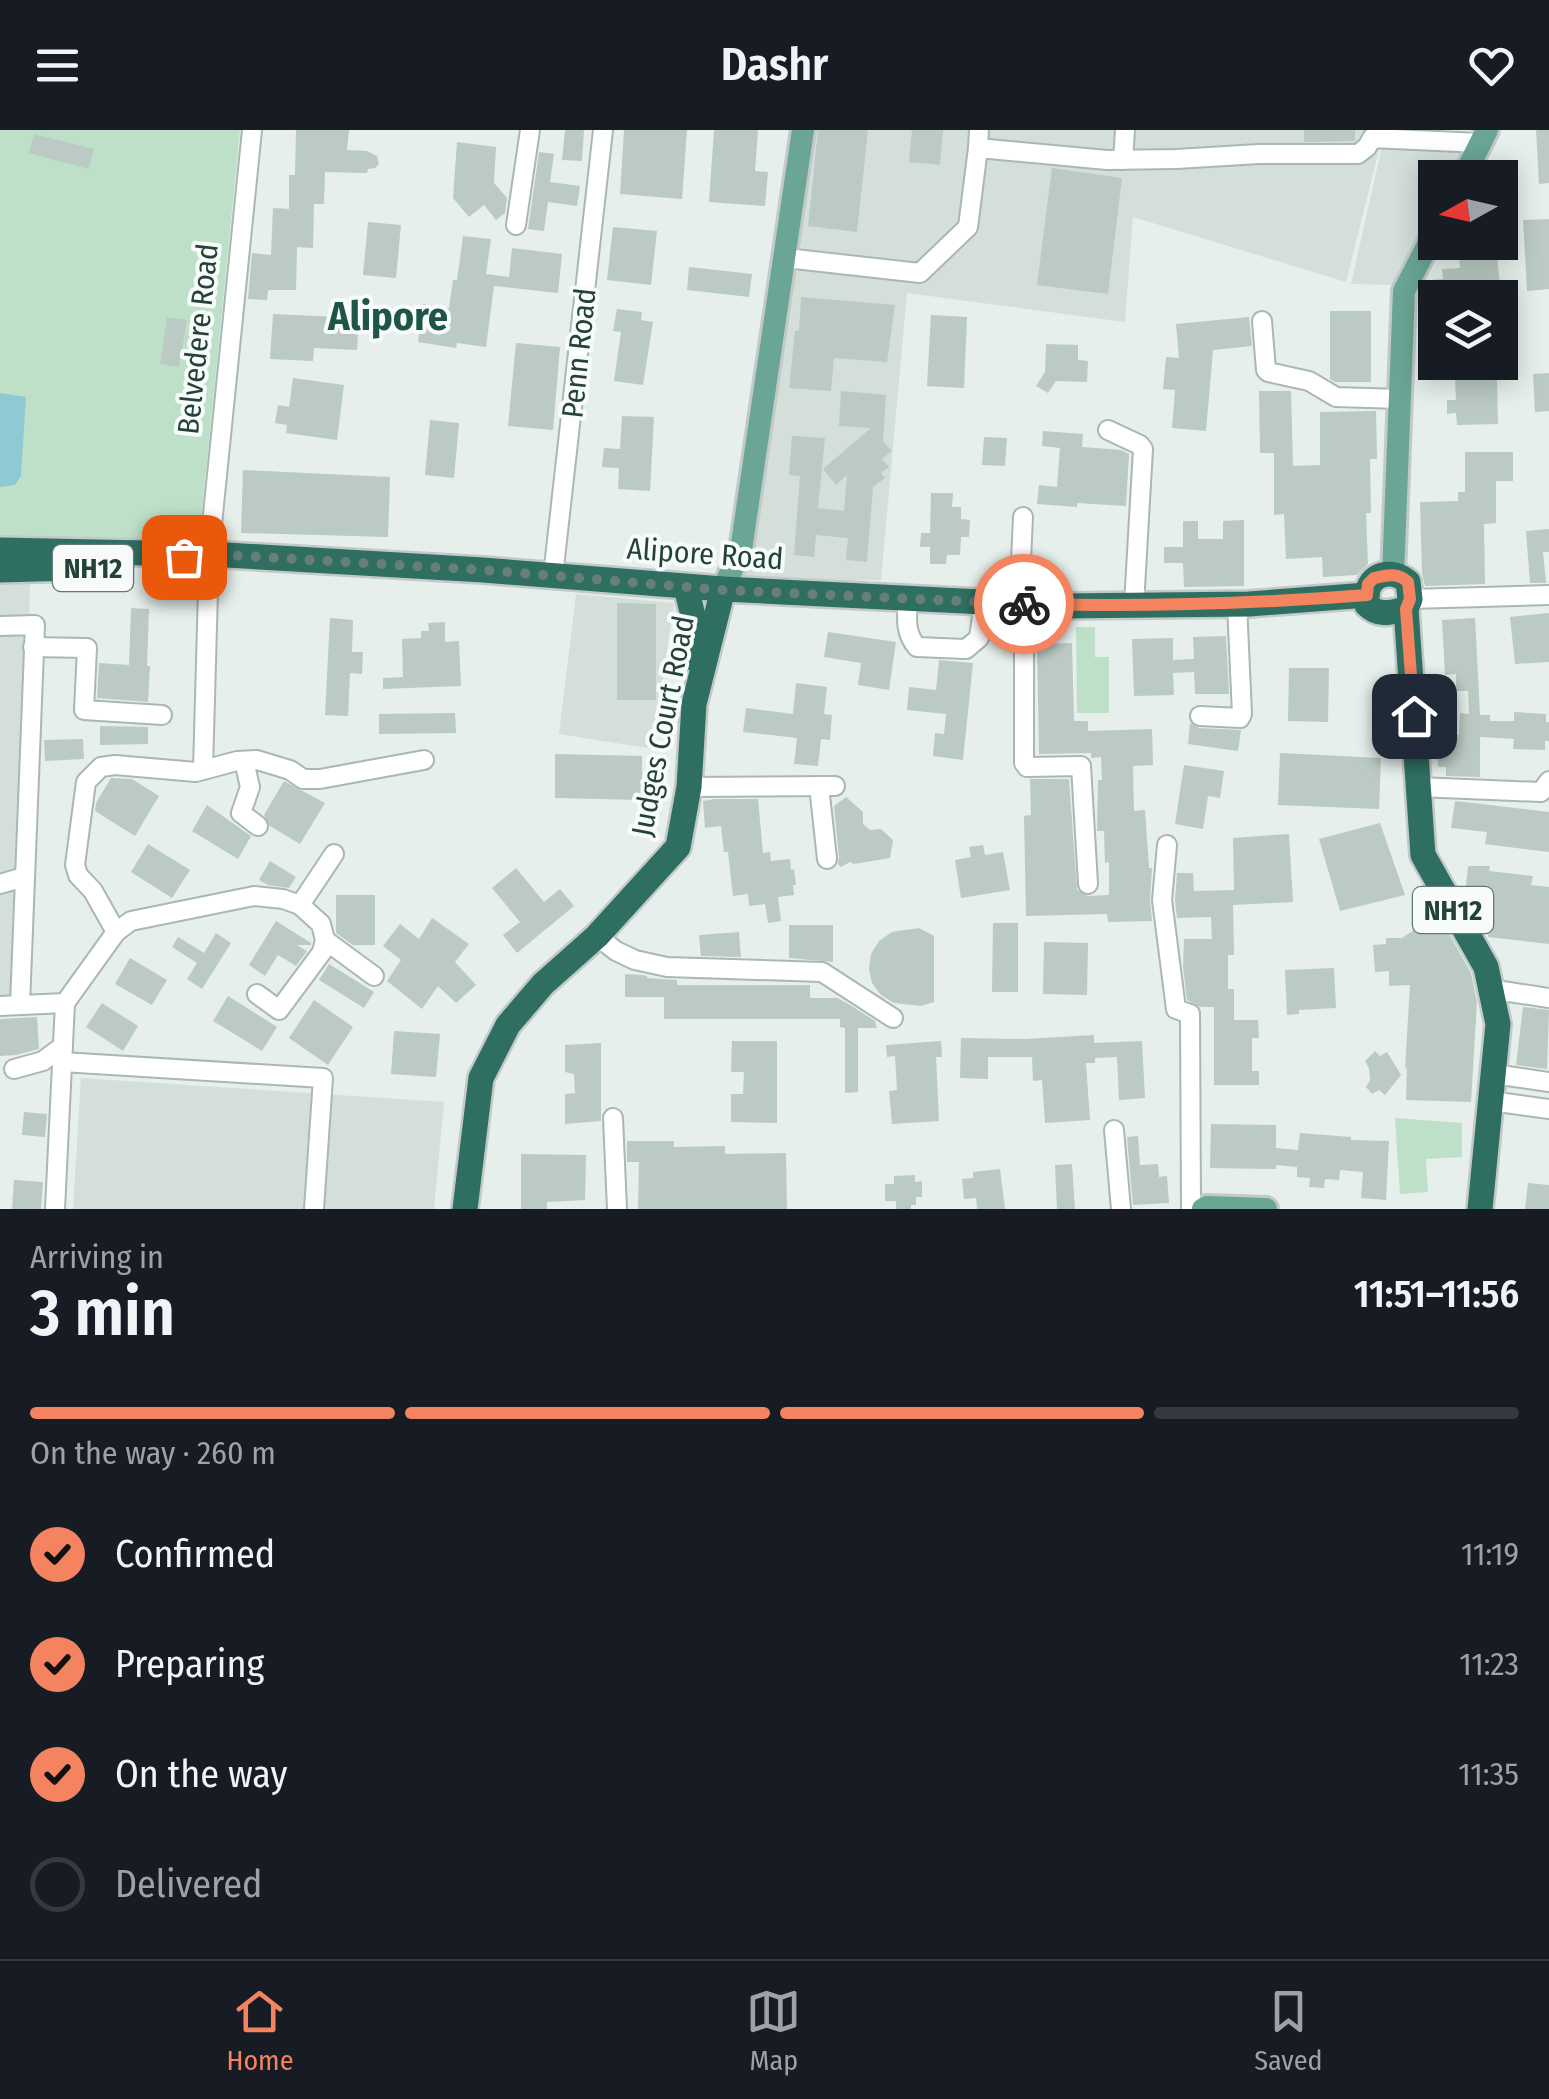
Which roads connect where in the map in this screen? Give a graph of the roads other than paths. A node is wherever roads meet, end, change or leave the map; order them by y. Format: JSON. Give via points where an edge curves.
{"nodes":[{"id":1,"x":252,"y":130,"type":"edge"},
{"id":2,"x":530,"y":130,"type":"edge"},
{"id":3,"x":604,"y":130,"type":"edge"},
{"id":4,"x":803,"y":130,"type":"edge"},
{"id":5,"x":1125,"y":130,"type":"edge"},
{"id":6,"x":1483,"y":137,"type":"edge"},
{"id":7,"x":978,"y":139,"type":"edge"},
{"id":8,"x":1122,"y":160,"type":"junction"},
{"id":9,"x":1471,"y":160,"type":"edge"},
{"id":10,"x":516,"y":225,"type":"dead end"},
{"id":11,"x":786,"y":258,"type":"junction"},
{"id":12,"x":1421,"y":260,"type":"edge"},
{"id":13,"x":1262,"y":321,"type":"dead end"},
{"id":14,"x":1318,"y":401,"type":"dead end"},
{"id":15,"x":1400,"y":401,"type":"junction"},
{"id":16,"x":1108,"y":430,"type":"dead end"},
{"id":17,"x":1022,"y":517,"type":"dead end"},
{"id":18,"x":0,"y":550,"type":"edge"},
{"id":19,"x":196,"y":556,"type":"junction"},
{"id":20,"x":0,"y":570,"type":"edge"},
{"id":21,"x":1393,"y":574,"type":"junction"},
{"id":22,"x":553,"y":576,"type":"junction"},
{"id":23,"x":686,"y":586,"type":"junction"},
{"id":24,"x":722,"y":590,"type":"junction"},
{"id":25,"x":1367,"y":595,"type":"junction"},
{"id":26,"x":1549,"y":595,"type":"edge"},
{"id":27,"x":908,"y":598,"type":"junction"},
{"id":28,"x":984,"y":602,"type":"junction"},
{"id":29,"x":1025,"y":604,"type":"junction"},
{"id":30,"x":1237,"y":604,"type":"junction"},
{"id":31,"x":1408,"y":604,"type":"junction"},
{"id":32,"x":1134,"y":605,"type":"junction"},
{"id":33,"x":0,"y":626,"type":"edge"},
{"id":34,"x":34,"y":646,"type":"junction"},
{"id":35,"x":1032,"y":688,"type":"dead end"},
{"id":36,"x":694,"y":704,"type":"junction"},
{"id":37,"x":162,"y":715,"type":"dead end"},
{"id":38,"x":1200,"y":716,"type":"dead end"},
{"id":39,"x":244,"y":760,"type":"junction"},
{"id":40,"x":424,"y":760,"type":"dead end"},
{"id":41,"x":204,"y":770,"type":"junction"},
{"id":42,"x":1549,"y":781,"type":"edge"},
{"id":43,"x":689,"y":787,"type":"junction"},
{"id":44,"x":1418,"y":787,"type":"junction"},
{"id":45,"x":258,"y":826,"type":"dead end"},
{"id":46,"x":1167,"y":845,"type":"dead end"},
{"id":47,"x":334,"y":854,"type":"dead end"},
{"id":48,"x":827,"y":858,"type":"dead end"},
{"id":49,"x":24,"y":878,"type":"junction"},
{"id":50,"x":0,"y":884,"type":"edge"},
{"id":51,"x":1088,"y":884,"type":"dead end"},
{"id":52,"x":300,"y":905,"type":"junction"},
{"id":53,"x":116,"y":932,"type":"junction"},
{"id":54,"x":597,"y":936,"type":"junction"},
{"id":55,"x":326,"y":940,"type":"junction"},
{"id":56,"x":374,"y":976,"type":"dead end"},
{"id":57,"x":1492,"y":993,"type":"junction"},
{"id":58,"x":257,"y":994,"type":"dead end"},
{"id":59,"x":1549,"y":998,"type":"edge"},
{"id":60,"x":65,"y":1004,"type":"junction"},
{"id":61,"x":20,"y":1005,"type":"junction"},
{"id":62,"x":0,"y":1006,"type":"edge"},
{"id":63,"x":892,"y":1018,"type":"dead end"},
{"id":64,"x":63,"y":1054,"type":"junction"},
{"id":65,"x":14,"y":1069,"type":"dead end"},
{"id":66,"x":1493,"y":1074,"type":"junction"},
{"id":67,"x":1549,"y":1082,"type":"edge"},
{"id":68,"x":1490,"y":1102,"type":"junction"},
{"id":69,"x":1549,"y":1108,"type":"edge"},
{"id":70,"x":613,"y":1118,"type":"dead end"},
{"id":71,"x":1114,"y":1130,"type":"dead end"},
{"id":72,"x":55,"y":1209,"type":"edge"},
{"id":73,"x":314,"y":1209,"type":"edge"},
{"id":74,"x":465,"y":1209,"type":"edge"},
{"id":75,"x":617,"y":1209,"type":"edge"},
{"id":76,"x":1121,"y":1209,"type":"edge"},
{"id":77,"x":1191,"y":1209,"type":"edge"},
{"id":78,"x":1203,"y":1209,"type":"edge"},
{"id":79,"x":1266,"y":1209,"type":"edge"},
{"id":80,"x":1480,"y":1209,"type":"edge"}],
"edges":[{"from":1,"to":19,"type":"street","name":"Belvedere Road"},
{"from":2,"to":10,"type":"street"},
{"from":3,"to":22,"type":"street","name":"Penn Road"},
{"from":4,"to":11,"type":"main road","name":"Judges Court Road"},
{"from":5,"to":8,"type":"street"},
{"from":6,"to":8,"type":"street","via":[[1372,138],[1358,154]]},
{"from":6,"to":9,"type":"main road"},
{"from":7,"to":8,"type":"street"},
{"from":7,"to":11,"type":"street","via":[[968,227],[920,273]]},
{"from":11,"to":24,"type":"main road","name":"Judges Court Road","via":[[742,550]]},
{"from":12,"to":15,"type":"main road","via":[[1404,292]]},
{"from":13,"to":15,"type":"street","via":[[1268,372],[1308,381],[1342,399]]},
{"from":14,"to":15,"type":"street"},
{"from":15,"to":21,"type":"main road"},
{"from":16,"to":32,"type":"street","via":[[1143,449]]},
{"from":17,"to":29,"type":"street"},
{"from":18,"to":19,"type":"highway","name":"Alipore Road","number":"NH12"},
{"from":19,"to":20,"type":"highway","number":"NH12","via":[[144,566]]},
{"from":19,"to":22,"type":"highway","name":"Alipore Road","number":"NH12"},
{"from":19,"to":41,"type":"street","name":"Belvedere Road"},
{"from":21,"to":25,"type":"highway","via":[[1374,578]]},
{"from":21,"to":31,"type":"highway","via":[[1408,582]]},
{"from":22,"to":23,"type":"highway","name":"Alipore Road","number":"NH12"},
{"from":23,"to":24,"type":"highway","name":"Alipore Road","number":"NH12"},
{"from":23,"to":36,"type":"highway","via":[[695,624]]},
{"from":24,"to":27,"type":"highway","name":"Alipore Road","number":"NH12"},
{"from":24,"to":36,"type":"highway","name":"Judges Court Road"},
{"from":25,"to":30,"type":"highway","name":"Alipore Road","number":"NH12"},
{"from":25,"to":31,"type":"highway","number":"NH12","via":[[1374,611],[1386,614]]},
{"from":26,"to":31,"type":"street"},
{"from":27,"to":28,"type":"highway","name":"Alipore Road","number":"NH12"},
{"from":27,"to":28,"type":"street","via":[[906,626],[916,647],[966,649],[979,638]]},
{"from":28,"to":29,"type":"highway","name":"Alipore Road","number":"NH12"},
{"from":29,"to":32,"type":"highway","name":"Alipore Road","number":"NH12"},
{"from":29,"to":35,"type":"street"},
{"from":29,"to":51,"type":"street","via":[[1024,763],[1081,766]]},
{"from":30,"to":32,"type":"highway","name":"Alipore Road","number":"NH12"},
{"from":30,"to":38,"type":"street","via":[[1242,714]]},
{"from":31,"to":44,"type":"highway","number":"NH12"},
{"from":33,"to":34,"type":"street","via":[[35,625]]},
{"from":34,"to":37,"type":"street","via":[[87,648],[84,710]]},
{"from":34,"to":49,"type":"street"},
{"from":36,"to":43,"type":"highway","name":"Judges Court Road"},
{"from":39,"to":40,"type":"street","via":[[320,779]]},
{"from":39,"to":41,"type":"street"},
{"from":39,"to":45,"type":"street","via":[[250,787],[241,813]]},
{"from":41,"to":53,"type":"street","via":[[115,765],[101,767],[86,782],[75,866]]},
{"from":42,"to":44,"type":"street","via":[[1541,792]]},
{"from":43,"to":48,"type":"street","via":[[827,786]]},
{"from":43,"to":54,"type":"highway","name":"Judges Court Road","via":[[678,848]]},
{"from":44,"to":57,"type":"highway","number":"NH12","via":[[1423,854],[1486,968]]},
{"from":46,"to":77,"type":"street","via":[[1162,900],[1176,1009],[1190,1014]]},
{"from":47,"to":52,"type":"street"},
{"from":49,"to":50,"type":"street"},
{"from":49,"to":61,"type":"street"},
{"from":52,"to":53,"type":"street","via":[[254,896],[131,921]]},
{"from":52,"to":55,"type":"street","via":[[321,924]]},
{"from":53,"to":60,"type":"street"},
{"from":54,"to":63,"type":"street","via":[[635,960],[667,966],[822,972]]},
{"from":54,"to":74,"type":"highway","name":"Judges Court Road","via":[[542,984],[508,1026],[482,1078]]},
{"from":55,"to":56,"type":"street"},
{"from":55,"to":58,"type":"street","via":[[280,1010]]},
{"from":57,"to":59,"type":"street"},
{"from":57,"to":66,"type":"highway","number":"NH12","via":[[1498,1024]]},
{"from":60,"to":61,"type":"street"},
{"from":60,"to":64,"type":"street"},
{"from":61,"to":62,"type":"street"},
{"from":64,"to":65,"type":"street"},
{"from":64,"to":72,"type":"street"},
{"from":64,"to":73,"type":"street","via":[[323,1078]]},
{"from":66,"to":67,"type":"street"},
{"from":66,"to":68,"type":"highway","number":"NH12"},
{"from":68,"to":69,"type":"street"},
{"from":68,"to":80,"type":"highway","number":"NH12"},
{"from":70,"to":75,"type":"street"},
{"from":71,"to":76,"type":"street"},
{"from":78,"to":79,"type":"main road"}]}
